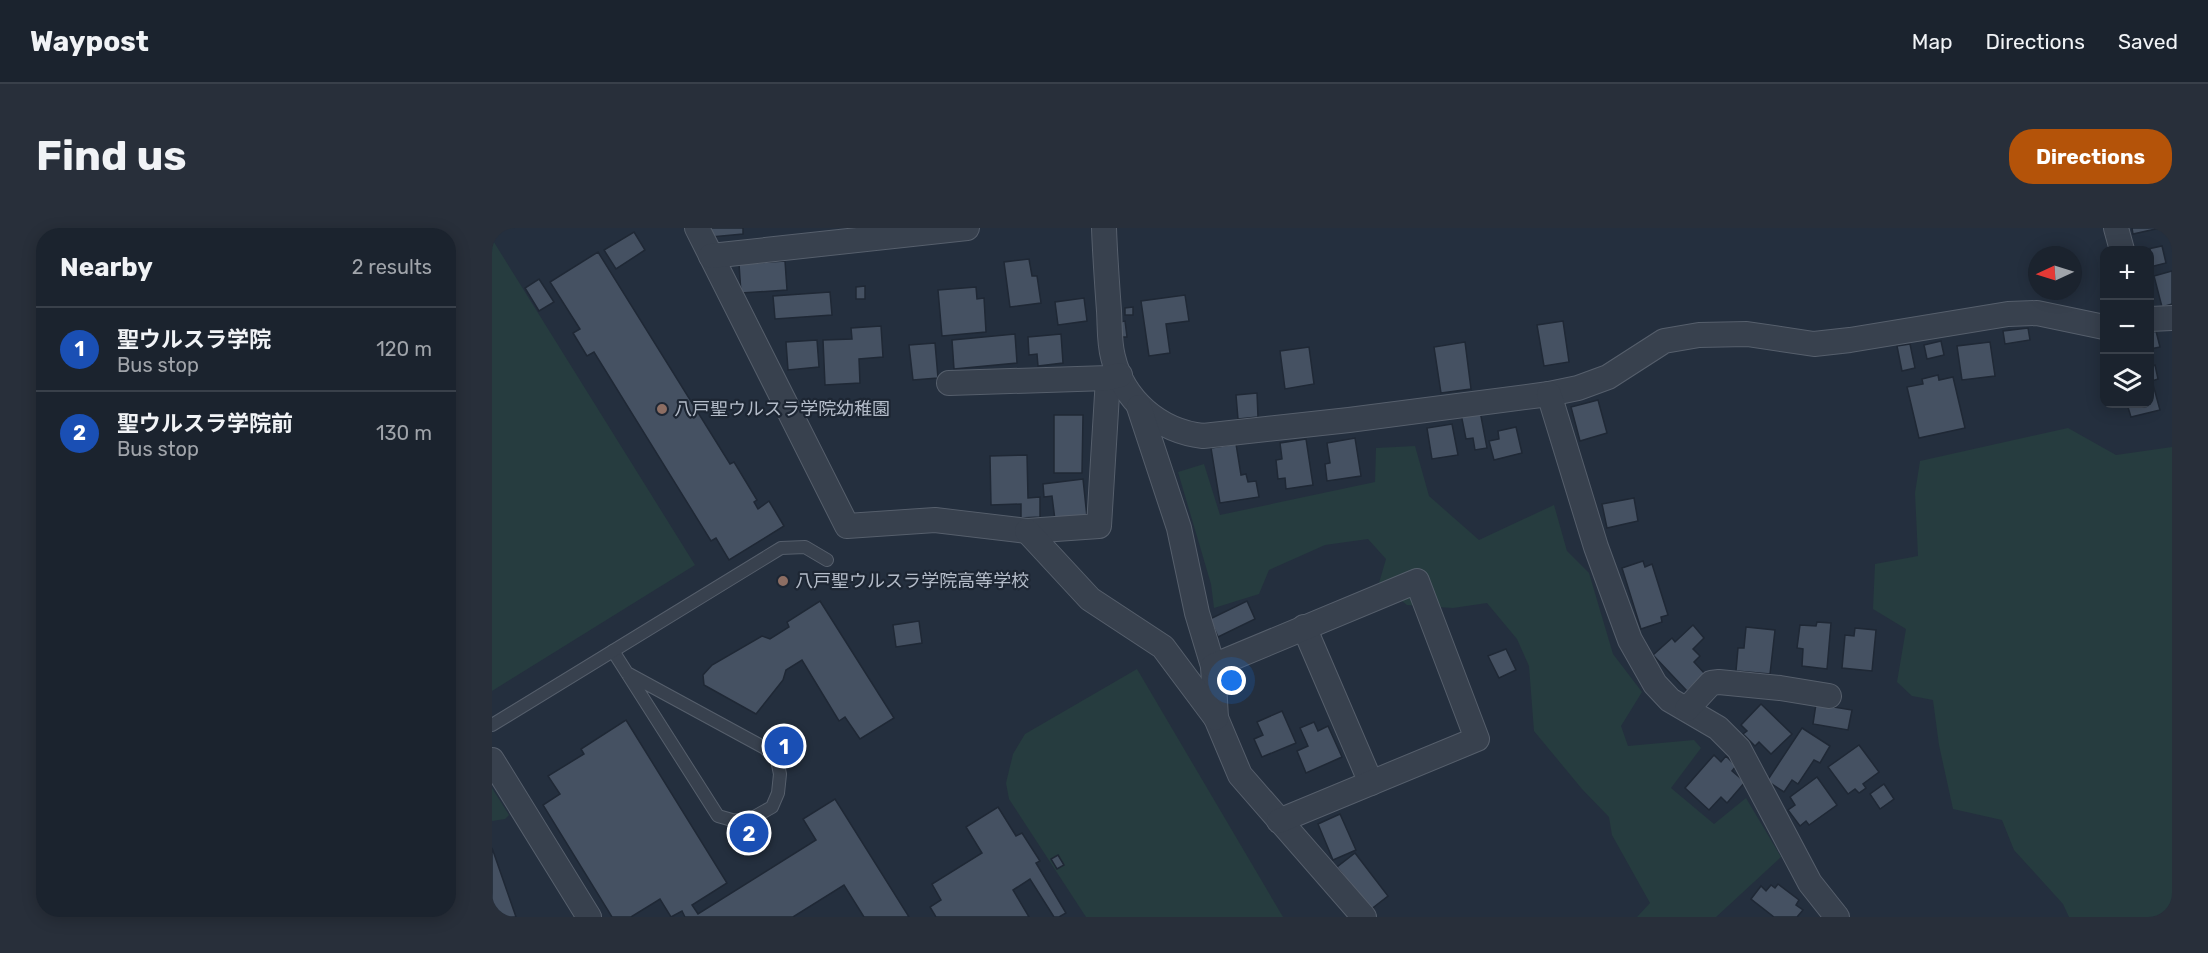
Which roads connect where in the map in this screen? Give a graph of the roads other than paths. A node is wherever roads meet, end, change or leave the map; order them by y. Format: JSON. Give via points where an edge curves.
{"nodes":[{"id":1,"x":697,"y":228,"type":"edge"},
{"id":2,"x":967,"y":228,"type":"edge"},
{"id":3,"x":1104,"y":228,"type":"edge"},
{"id":4,"x":2116,"y":228,"type":"edge"},
{"id":5,"x":2121,"y":246,"type":"edge"},
{"id":6,"x":711,"y":256,"type":"junction"},
{"id":7,"x":2172,"y":318,"type":"edge"},
{"id":8,"x":2154,"y":319,"type":"edge"},
{"id":9,"x":2100,"y":326,"type":"edge"},
{"id":10,"x":1114,"y":376,"type":"junction"},
{"id":11,"x":950,"y":383,"type":"dead end"},
{"id":12,"x":1550,"y":394,"type":"junction"},
{"id":13,"x":1139,"y":406,"type":"junction"},
{"id":14,"x":1027,"y":531,"type":"junction"},
{"id":15,"x":827,"y":560,"type":"dead end"},
{"id":16,"x":1304,"y":627,"type":"junction"},
{"id":17,"x":614,"y":651,"type":"junction"},
{"id":18,"x":1213,"y":666,"type":"junction"},
{"id":19,"x":627,"y":672,"type":"junction"},
{"id":20,"x":1829,"y":696,"type":"dead end"},
{"id":21,"x":1687,"y":709,"type":"junction"},
{"id":22,"x":1216,"y":718,"type":"junction"},
{"id":23,"x":492,"y":725,"type":"edge"},
{"id":24,"x":492,"y":760,"type":"edge"},
{"id":25,"x":1371,"y":783,"type":"junction"},
{"id":26,"x":1279,"y":821,"type":"junction"},
{"id":27,"x":589,"y":917,"type":"edge"},
{"id":28,"x":1364,"y":917,"type":"edge"},
{"id":29,"x":1838,"y":917,"type":"edge"}],
"edges":[{"from":1,"to":6,"type":"street"},
{"from":2,"to":6,"type":"street"},
{"from":3,"to":10,"type":"street"},
{"from":4,"to":5,"type":"street"},
{"from":6,"to":14,"type":"street","via":[[847,526],[935,520]]},
{"from":7,"to":8,"type":"street"},
{"from":9,"to":12,"type":"street","via":[[2037,313],[2007,314],[1814,344],[1747,334],[1699,335],[1664,340],[1608,377]]},
{"from":10,"to":11,"type":"street"},
{"from":10,"to":13,"type":"street"},
{"from":10,"to":14,"type":"street","via":[[1099,526]]},
{"from":12,"to":13,"type":"street","via":[[1203,436],[1184,434]]},
{"from":12,"to":21,"type":"street","via":[[1596,547],[1630,640],[1655,684]]},
{"from":13,"to":18,"type":"street","via":[[1179,528]]},
{"from":14,"to":22,"type":"street","via":[[1090,599],[1163,647]]},
{"from":15,"to":17,"type":"lane","via":[[805,547],[781,548]]},
{"from":16,"to":18,"type":"street"},
{"from":16,"to":25,"type":"street"},
{"from":16,"to":25,"type":"street","via":[[1417,581],[1477,740]]},
{"from":17,"to":19,"type":"lane"},
{"from":17,"to":23,"type":"lane"},
{"from":18,"to":22,"type":"street"},
{"from":19,"to":19,"type":"lane","via":[[718,816],[747,821],[772,807],[780,774],[777,760],[765,748]]},
{"from":20,"to":21,"type":"street","via":[[1719,682],[1711,683]]},
{"from":21,"to":29,"type":"street","via":[[1718,728],[1739,749],[1810,883]]},
{"from":22,"to":26,"type":"street","via":[[1240,775]]},
{"from":24,"to":27,"type":"street"},
{"from":25,"to":26,"type":"street"},
{"from":26,"to":28,"type":"street"}]}
